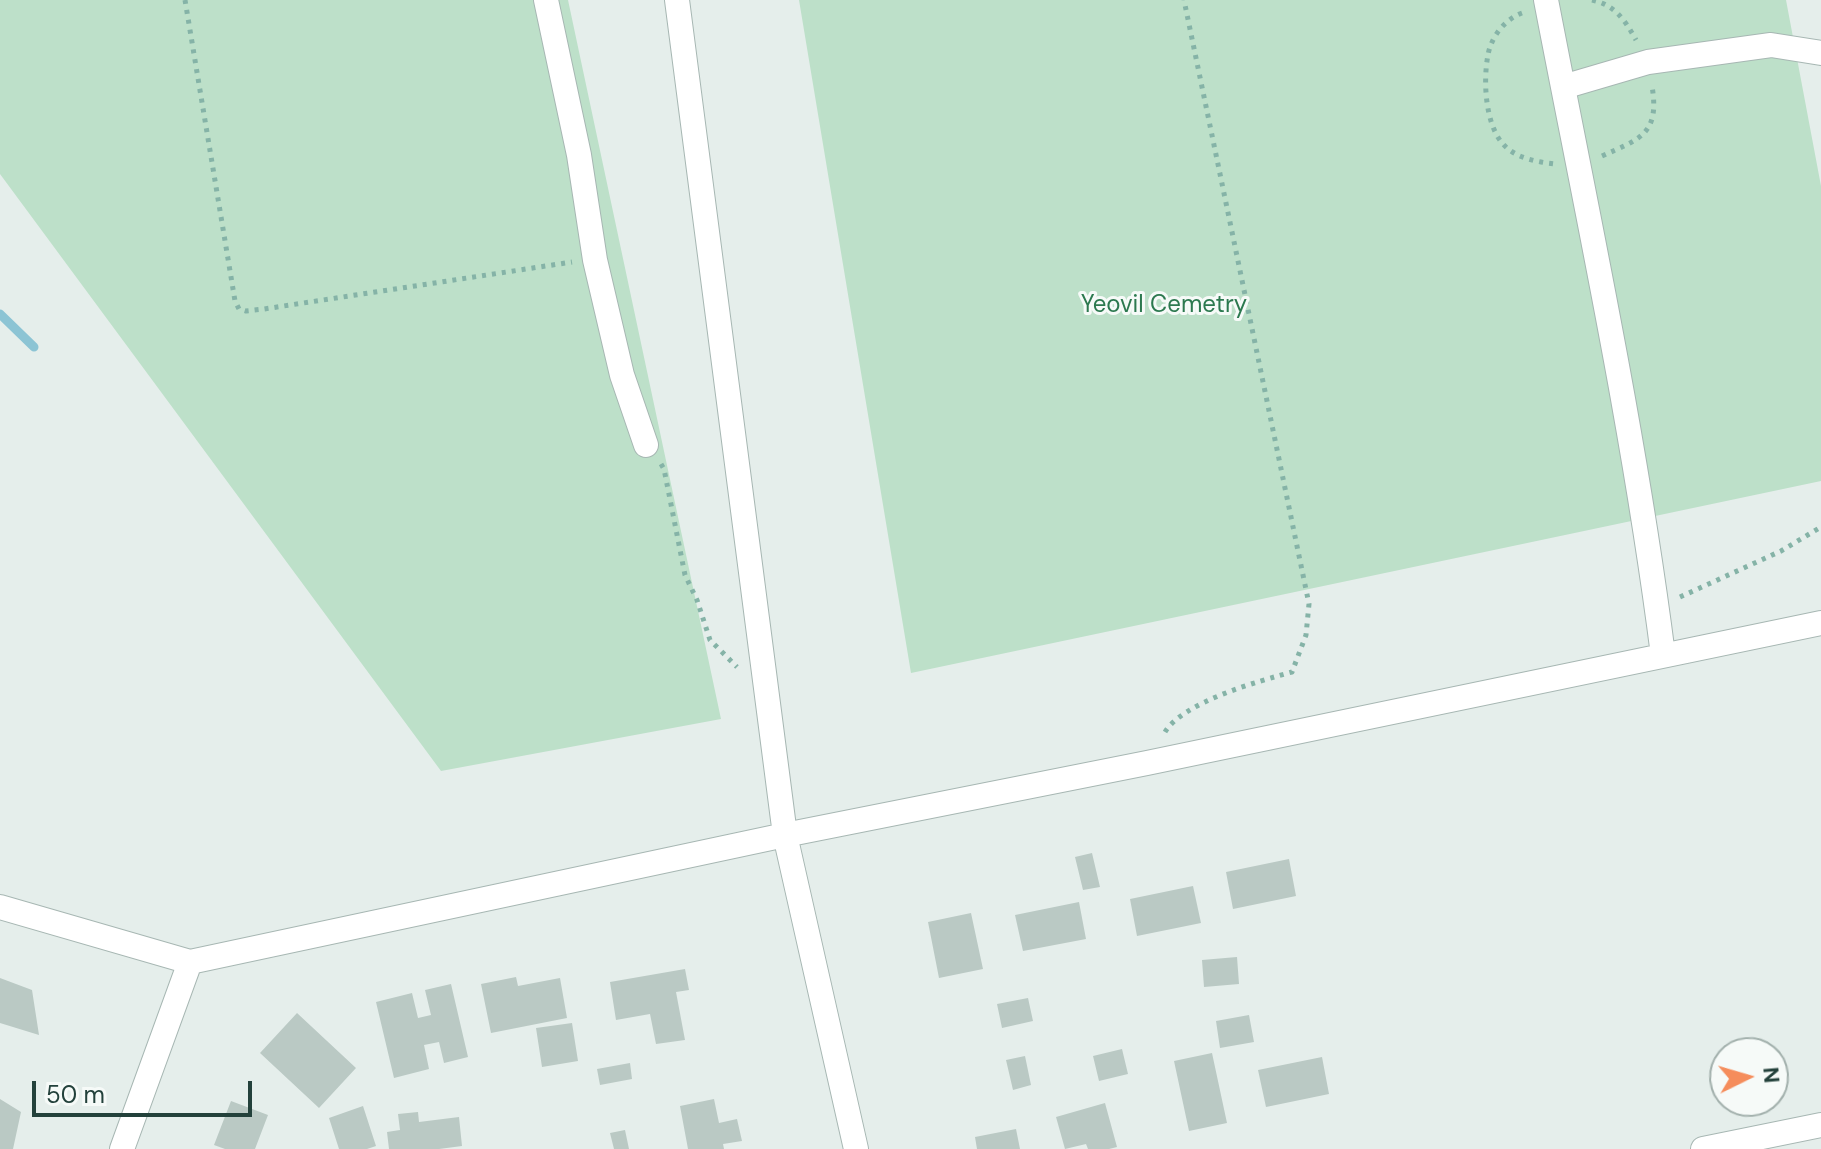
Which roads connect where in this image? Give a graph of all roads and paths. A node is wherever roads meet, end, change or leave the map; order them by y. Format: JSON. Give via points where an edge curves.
{"nodes":[{"id":1,"x":185,"y":0,"type":"edge"},
{"id":2,"x":546,"y":0,"type":"edge"},
{"id":3,"x":677,"y":0,"type":"edge"},
{"id":4,"x":1184,"y":0,"type":"edge"},
{"id":5,"x":1547,"y":2,"type":"edge"},
{"id":6,"x":1821,"y":53,"type":"edge"},
{"id":7,"x":1563,"y":87,"type":"junction"},
{"id":8,"x":1579,"y":167,"type":"junction"},
{"id":9,"x":595,"y":260,"type":"junction"},
{"id":10,"x":646,"y":445,"type":"joint"},
{"id":11,"x":1821,"y":527,"type":"edge"},
{"id":12,"x":1656,"y":606,"type":"junction"},
{"id":13,"x":1821,"y":623,"type":"edge"},
{"id":14,"x":1663,"y":655,"type":"junction"},
{"id":15,"x":768,"y":700,"type":"junction"},
{"id":16,"x":1147,"y":763,"type":"junction"},
{"id":17,"x":785,"y":835,"type":"junction"},
{"id":18,"x":0,"y":907,"type":"edge"},
{"id":19,"x":190,"y":962,"type":"junction"},
{"id":20,"x":1821,"y":1125,"type":"edge"},
{"id":21,"x":122,"y":1149,"type":"edge"},
{"id":22,"x":856,"y":1149,"type":"edge"},
{"id":23,"x":1703,"y":1149,"type":"edge"}],
"edges":[{"from":1,"to":9,"type":"path","via":[[239,309]]},
{"from":2,"to":9,"type":"street"},
{"from":3,"to":15,"type":"street"},
{"from":4,"to":16,"type":"path","via":[[1309,604],[1306,635],[1292,672],[1186,711],[1169,725]]},
{"from":5,"to":7,"type":"street"},
{"from":5,"to":8,"type":"path","via":[[1516,15],[1495,39],[1488,53],[1488,118],[1503,144],[1523,157]]},
{"from":6,"to":7,"type":"street","via":[[1771,45],[1731,50],[1648,62]]},
{"from":7,"to":8,"type":"street"},
{"from":8,"to":12,"type":"street"},
{"from":9,"to":10,"type":"street","via":[[622,375]]},
{"from":10,"to":15,"type":"path","via":[[664,469],[685,575],[710,640]]},
{"from":11,"to":12,"type":"path","via":[[1781,551]]},
{"from":12,"to":14,"type":"street"},
{"from":13,"to":14,"type":"street"},
{"from":14,"to":16,"type":"street"},
{"from":15,"to":17,"type":"street"},
{"from":16,"to":17,"type":"street"},
{"from":17,"to":19,"type":"street"},
{"from":17,"to":22,"type":"street"},
{"from":18,"to":19,"type":"street"},
{"from":19,"to":21,"type":"street"},
{"from":20,"to":23,"type":"street"}]}
